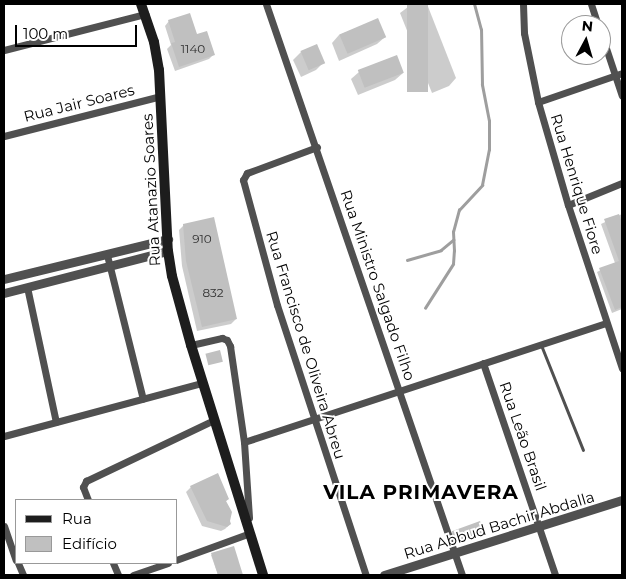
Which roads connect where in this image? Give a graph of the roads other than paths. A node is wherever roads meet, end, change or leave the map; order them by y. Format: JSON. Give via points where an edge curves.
{"nodes":[{"id":1,"x":141,"y":4,"type":"edge"},
{"id":2,"x":266,"y":4,"type":"edge"},
{"id":3,"x":523,"y":4,"type":"edge"},
{"id":4,"x":145,"y":14,"type":"junction"},
{"id":5,"x":4,"y":50,"type":"edge"},
{"id":6,"x":611,"y":56,"type":"edge"},
{"id":7,"x":619,"y":74,"type":"edge"},
{"id":8,"x":161,"y":96,"type":"junction"},
{"id":9,"x":622,"y":96,"type":"edge"},
{"id":10,"x":538,"y":102,"type":"junction"},
{"id":11,"x":4,"y":136,"type":"edge"},
{"id":12,"x":317,"y":147,"type":"junction"},
{"id":13,"x":622,"y":183,"type":"edge"},
{"id":14,"x":568,"y":205,"type":"junction"},
{"id":15,"x":168,"y":239,"type":"junction"},
{"id":16,"x":168,"y":251,"type":"junction"},
{"id":17,"x":107,"y":254,"type":"junction"},
{"id":18,"x":110,"y":266,"type":"junction"},
{"id":19,"x":4,"y":279,"type":"edge"},
{"id":20,"x":27,"y":287,"type":"junction"},
{"id":21,"x":4,"y":293,"type":"edge"},
{"id":22,"x":606,"y":323,"type":"junction"},
{"id":23,"x":541,"y":344,"type":"junction"},
{"id":24,"x":191,"y":345,"type":"junction"},
{"id":25,"x":483,"y":363,"type":"junction"},
{"id":26,"x":622,"y":368,"type":"edge"},
{"id":27,"x":202,"y":383,"type":"junction"},
{"id":28,"x":400,"y":391,"type":"junction"},
{"id":29,"x":143,"y":399,"type":"junction"},
{"id":30,"x":313,"y":419,"type":"junction"},
{"id":31,"x":214,"y":420,"type":"junction"},
{"id":32,"x":56,"y":422,"type":"junction"},
{"id":33,"x":4,"y":436,"type":"edge"},
{"id":34,"x":244,"y":442,"type":"junction"},
{"id":35,"x":583,"y":450,"type":"dead end"},
{"id":36,"x":242,"y":485,"type":"junction"},
{"id":37,"x":88,"y":499,"type":"edge"},
{"id":38,"x":622,"y":500,"type":"edge"},
{"id":39,"x":4,"y":526,"type":"edge"},
{"id":40,"x":538,"y":526,"type":"junction"},
{"id":41,"x":250,"y":534,"type":"junction"},
{"id":42,"x":454,"y":553,"type":"junction"},
{"id":43,"x":15,"y":556,"type":"edge"},
{"id":44,"x":178,"y":559,"type":"edge"},
{"id":45,"x":165,"y":564,"type":"edge"},
{"id":46,"x":133,"y":575,"type":"edge"},
{"id":47,"x":263,"y":575,"type":"edge"},
{"id":48,"x":366,"y":575,"type":"edge"},
{"id":49,"x":384,"y":575,"type":"edge"},
{"id":50,"x":462,"y":575,"type":"edge"},
{"id":51,"x":555,"y":575,"type":"edge"}],
"edges":[{"from":1,"to":4,"type":"main road","name":"Rua Atanazio Soares"},
{"from":2,"to":12,"type":"street","name":"Rua Ministro Salgado Filho"},
{"from":3,"to":10,"type":"street","name":"Rua Henrique Fiore","via":[[524,33]]},
{"from":4,"to":5,"type":"street"},
{"from":4,"to":8,"type":"main road","name":"Rua Atanazio Soares","via":[[155,51]]},
{"from":6,"to":7,"type":"street"},
{"from":7,"to":9,"type":"street"},
{"from":7,"to":10,"type":"street"},
{"from":8,"to":11,"type":"street","name":"Rua Jair Soares"},
{"from":8,"to":15,"type":"main road","name":"Rua Atanazio Soares"},
{"from":10,"to":14,"type":"street","name":"Rua Henrique Fiore"},
{"from":12,"to":28,"type":"street","name":"Rua Ministro Salgado Filho"},
{"from":12,"to":30,"type":"street","name":"Rua Francisco de Oliveira Abreu","via":[[246,173],[243,180],[277,305]]},
{"from":13,"to":14,"type":"street"},
{"from":14,"to":22,"type":"street","name":"Rua Henrique Fiore"},
{"from":15,"to":16,"type":"main road","name":"Rua Atanazio Soares"},
{"from":15,"to":17,"type":"street"},
{"from":16,"to":18,"type":"street"},
{"from":16,"to":24,"type":"main road","name":"Rua Atanazio Soares"},
{"from":17,"to":18,"type":"street"},
{"from":17,"to":19,"type":"street"},
{"from":18,"to":20,"type":"street"},
{"from":18,"to":29,"type":"street"},
{"from":20,"to":21,"type":"street"},
{"from":20,"to":32,"type":"street"},
{"from":22,"to":23,"type":"street"},
{"from":22,"to":26,"type":"street","name":"Rua Henrique Fiore"},
{"from":23,"to":25,"type":"street"},
{"from":23,"to":35,"type":"lane"},
{"from":24,"to":27,"type":"main road","name":"Rua Atanazio Soares"},
{"from":24,"to":34,"type":"street","via":[[222,338],[227,340]]},
{"from":25,"to":28,"type":"street"},
{"from":25,"to":40,"type":"street","name":"Rua Leão Brasil"},
{"from":27,"to":29,"type":"street"},
{"from":27,"to":31,"type":"main road","name":"Rua Atanazio Soares"},
{"from":28,"to":30,"type":"street"},
{"from":28,"to":42,"type":"street","name":"Rua Ministro Salgado Filho"},
{"from":29,"to":32,"type":"street"},
{"from":30,"to":34,"type":"street"},
{"from":30,"to":48,"type":"street","name":"Rua Francisco de Oliveira Abreu"},
{"from":31,"to":36,"type":"main road","name":"Rua Atanazio Soares"},
{"from":31,"to":37,"type":"street","via":[[86,481],[84,487]]},
{"from":32,"to":33,"type":"street"},
{"from":34,"to":36,"type":"street"},
{"from":36,"to":41,"type":"main road","name":"Rua Atanazio Soares"},
{"from":38,"to":40,"type":"street","name":"Rua Abbud Bachir Abdalla"},
{"from":39,"to":43,"type":"street"},
{"from":40,"to":42,"type":"street","name":"Rua Abbud Bachir Abdalla"},
{"from":40,"to":51,"type":"street","name":"Rua Leão Brasil"},
{"from":41,"to":44,"type":"street"},
{"from":41,"to":47,"type":"main road","name":"Rua Atanazio Soares"},
{"from":42,"to":49,"type":"street","name":"Rua Abbud Bachir Abdalla"},
{"from":42,"to":50,"type":"street","name":"Rua Ministro Salgado Filho"},
{"from":45,"to":46,"type":"street"}]}
